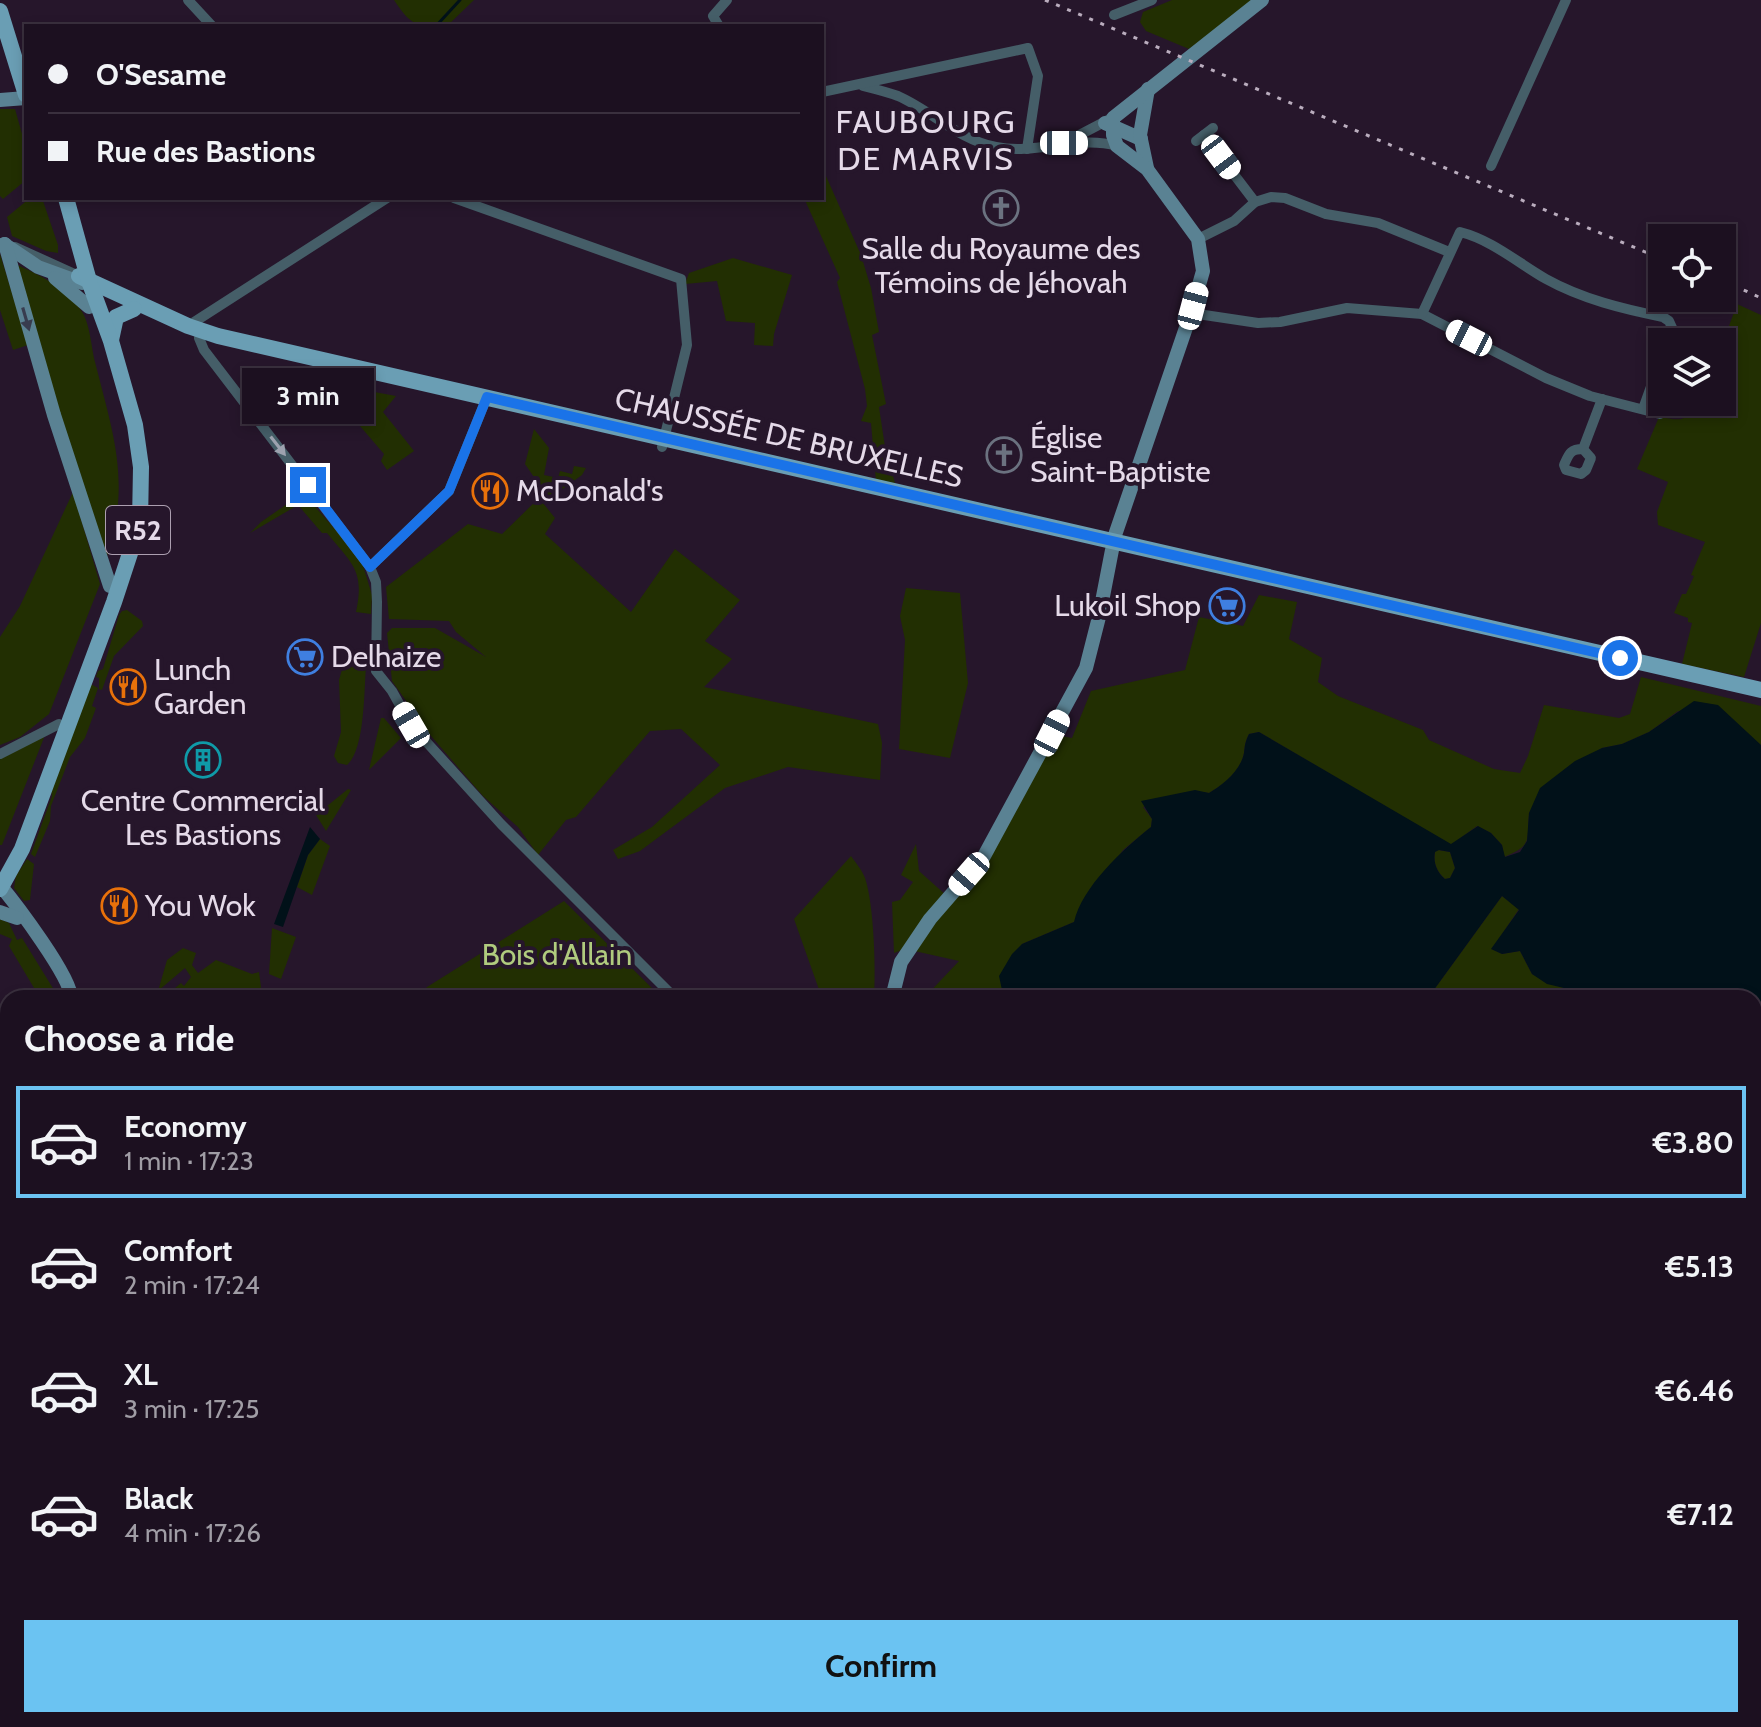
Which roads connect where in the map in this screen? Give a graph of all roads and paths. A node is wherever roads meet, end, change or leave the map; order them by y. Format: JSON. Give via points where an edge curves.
{"nodes":[{"id":1,"x":6,"y":0,"type":"edge"},
{"id":2,"x":188,"y":0,"type":"edge"},
{"id":3,"x":727,"y":0,"type":"edge"},
{"id":4,"x":1152,"y":0,"type":"edge"},
{"id":5,"x":1262,"y":0,"type":"edge"},
{"id":6,"x":1566,"y":0,"type":"edge"},
{"id":7,"x":0,"y":11,"type":"edge"},
{"id":8,"x":1114,"y":15,"type":"dead end"},
{"id":9,"x":210,"y":24,"type":"edge"},
{"id":10,"x":718,"y":24,"type":"edge"},
{"id":11,"x":24,"y":58,"type":"edge"},
{"id":12,"x":861,"y":85,"type":"junction"},
{"id":13,"x":24,"y":89,"type":"edge"},
{"id":14,"x":1148,"y":89,"type":"junction"},
{"id":15,"x":824,"y":92,"type":"edge"},
{"id":16,"x":24,"y":96,"type":"edge"},
{"id":17,"x":0,"y":100,"type":"edge"},
{"id":18,"x":1110,"y":121,"type":"junction"},
{"id":19,"x":1204,"y":134,"type":"dead end"},
{"id":20,"x":1141,"y":139,"type":"junction"},
{"id":21,"x":1064,"y":143,"type":"junction"},
{"id":22,"x":1117,"y":146,"type":"junction"},
{"id":23,"x":1027,"y":149,"type":"junction"},
{"id":24,"x":1491,"y":166,"type":"dead end"},
{"id":25,"x":1147,"y":169,"type":"junction"},
{"id":26,"x":59,"y":200,"type":"edge"},
{"id":27,"x":67,"y":200,"type":"edge"},
{"id":28,"x":384,"y":200,"type":"edge"},
{"id":29,"x":460,"y":200,"type":"edge"},
{"id":30,"x":1255,"y":202,"type":"junction"},
{"id":31,"x":1198,"y":239,"type":"junction"},
{"id":32,"x":2,"y":243,"type":"edge"},
{"id":33,"x":81,"y":248,"type":"junction"},
{"id":34,"x":1449,"y":252,"type":"junction"},
{"id":35,"x":38,"y":267,"type":"junction"},
{"id":36,"x":86,"y":282,"type":"junction"},
{"id":37,"x":130,"y":303,"type":"junction"},
{"id":38,"x":89,"y":307,"type":"junction"},
{"id":39,"x":1191,"y":313,"type":"junction"},
{"id":40,"x":1422,"y":314,"type":"junction"},
{"id":41,"x":209,"y":315,"type":"junction"},
{"id":42,"x":1672,"y":328,"type":"edge"},
{"id":43,"x":200,"y":333,"type":"junction"},
{"id":44,"x":111,"y":341,"type":"junction"},
{"id":45,"x":1648,"y":395,"type":"edge"},
{"id":46,"x":1602,"y":399,"type":"junction"},
{"id":47,"x":486,"y":402,"type":"junction"},
{"id":48,"x":1643,"y":409,"type":"junction"},
{"id":49,"x":1648,"y":410,"type":"edge"},
{"id":50,"x":663,"y":442,"type":"junction"},
{"id":51,"x":1583,"y":449,"type":"dead end"},
{"id":52,"x":1113,"y":546,"type":"junction"},
{"id":53,"x":370,"y":567,"type":"junction"},
{"id":54,"x":110,"y":586,"type":"junction"},
{"id":55,"x":1761,"y":690,"type":"edge"},
{"id":56,"x":1761,"y":698,"type":"edge"},
{"id":57,"x":59,"y":724,"type":"junction"},
{"id":58,"x":0,"y":754,"type":"edge"},
{"id":59,"x":0,"y":868,"type":"edge"},
{"id":60,"x":2,"y":889,"type":"edge"},
{"id":61,"x":0,"y":912,"type":"edge"},
{"id":62,"x":17,"y":918,"type":"junction"},
{"id":63,"x":61,"y":990,"type":"edge"},
{"id":64,"x":72,"y":990,"type":"edge"},
{"id":65,"x":667,"y":990,"type":"edge"},
{"id":66,"x":894,"y":990,"type":"edge"}],
"edges":[{"from":1,"to":11,"type":"main road"},
{"from":2,"to":9,"type":"street"},
{"from":3,"to":10,"type":"street","via":[[713,16]]},
{"from":4,"to":8,"type":"street"},
{"from":5,"to":14,"type":"street"},
{"from":6,"to":24,"type":"street"},
{"from":7,"to":13,"type":"main road"},
{"from":12,"to":15,"type":"street"},
{"from":12,"to":23,"type":"street","via":[[899,97],[981,144]]},
{"from":12,"to":23,"type":"street","via":[[1028,48],[1038,76]]},
{"from":14,"to":18,"type":"street"},
{"from":14,"to":20,"type":"street"},
{"from":16,"to":17,"type":"street"},
{"from":18,"to":20,"type":"street"},
{"from":18,"to":21,"type":"street"},
{"from":18,"to":22,"type":"street"},
{"from":19,"to":30,"type":"street"},
{"from":20,"to":25,"type":"street"},
{"from":21,"to":22,"type":"street"},
{"from":21,"to":23,"type":"street"},
{"from":22,"to":25,"type":"street"},
{"from":25,"to":31,"type":"street"},
{"from":26,"to":36,"type":"main road","number":"R52"},
{"from":27,"to":33,"type":"main road","number":"R52"},
{"from":28,"to":41,"type":"street"},
{"from":29,"to":50,"type":"street","via":[[681,279],[687,345]]},
{"from":30,"to":31,"type":"street","via":[[1234,221]]},
{"from":30,"to":34,"type":"street","via":[[1285,198],[1326,214],[1378,223]]},
{"from":31,"to":39,"type":"street","via":[[1203,271]]},
{"from":32,"to":35,"type":"street","name":"CHAUSSÉE DE BRUXELLES"},
{"from":32,"to":36,"type":"street","name":"CHAUSSÉE DE BRUXELLES","via":[[29,251]]},
{"from":32,"to":54,"type":"street","one_way":true},
{"from":33,"to":36,"type":"main road","number":"R52"},
{"from":33,"to":37,"type":"main road"},
{"from":34,"to":40,"type":"street"},
{"from":34,"to":42,"type":"street","via":[[1460,232],[1466,233],[1548,280],[1612,306],[1663,317]]},
{"from":35,"to":36,"type":"street","name":"CHAUSSÉE DE BRUXELLES"},
{"from":35,"to":38,"type":"street"},
{"from":36,"to":37,"type":"main road","name":"CHAUSSÉE DE BRUXELLES"},
{"from":36,"to":38,"type":"main road","number":"R52"},
{"from":36,"to":44,"type":"main road","number":"R52"},
{"from":37,"to":43,"type":"main road","name":"CHAUSSÉE DE BRUXELLES"},
{"from":37,"to":44,"type":"main road","via":[[114,321]]},
{"from":38,"to":54,"type":"main road","number":"R52","via":[[125,422],[133,467],[130,521]]},
{"from":39,"to":40,"type":"street","via":[[1258,323],[1347,308]]},
{"from":39,"to":52,"type":"street"},
{"from":40,"to":46,"type":"street","via":[[1546,378]]},
{"from":41,"to":43,"type":"street"},
{"from":41,"to":43,"type":"street","via":[[209,327]]},
{"from":43,"to":47,"type":"main road","name":"CHAUSSÉE DE BRUXELLES"},
{"from":43,"to":53,"type":"street","one_way":true,"via":[[204,350]]},
{"from":44,"to":60,"type":"main road","number":"R52","via":[[135,425],[140,523],[22,849]]},
{"from":45,"to":48,"type":"street"},
{"from":46,"to":48,"type":"street"},
{"from":46,"to":51,"type":"street"},
{"from":47,"to":50,"type":"main road","name":"CHAUSSÉE DE BRUXELLES"},
{"from":47,"to":53,"type":"street","via":[[449,491]]},
{"from":48,"to":49,"type":"street"},
{"from":50,"to":52,"type":"main road","name":"CHAUSSÉE DE BRUXELLES"},
{"from":52,"to":55,"type":"main road","name":"CHAUSSÉE DE BRUXELLES"},
{"from":52,"to":56,"type":"main road","name":"CHAUSSÉE DE BRUXELLES"},
{"from":52,"to":66,"type":"street","via":[[1086,668],[983,858],[901,962]]},
{"from":53,"to":65,"type":"street","via":[[376,582],[376,671],[411,725],[501,824]]},
{"from":54,"to":57,"type":"main road","number":"R52"},
{"from":57,"to":58,"type":"street"},
{"from":57,"to":59,"type":"main road","number":"R52"},
{"from":60,"to":62,"type":"street"},
{"from":60,"to":64,"type":"street"},
{"from":61,"to":62,"type":"street"},
{"from":62,"to":63,"type":"street"}]}
